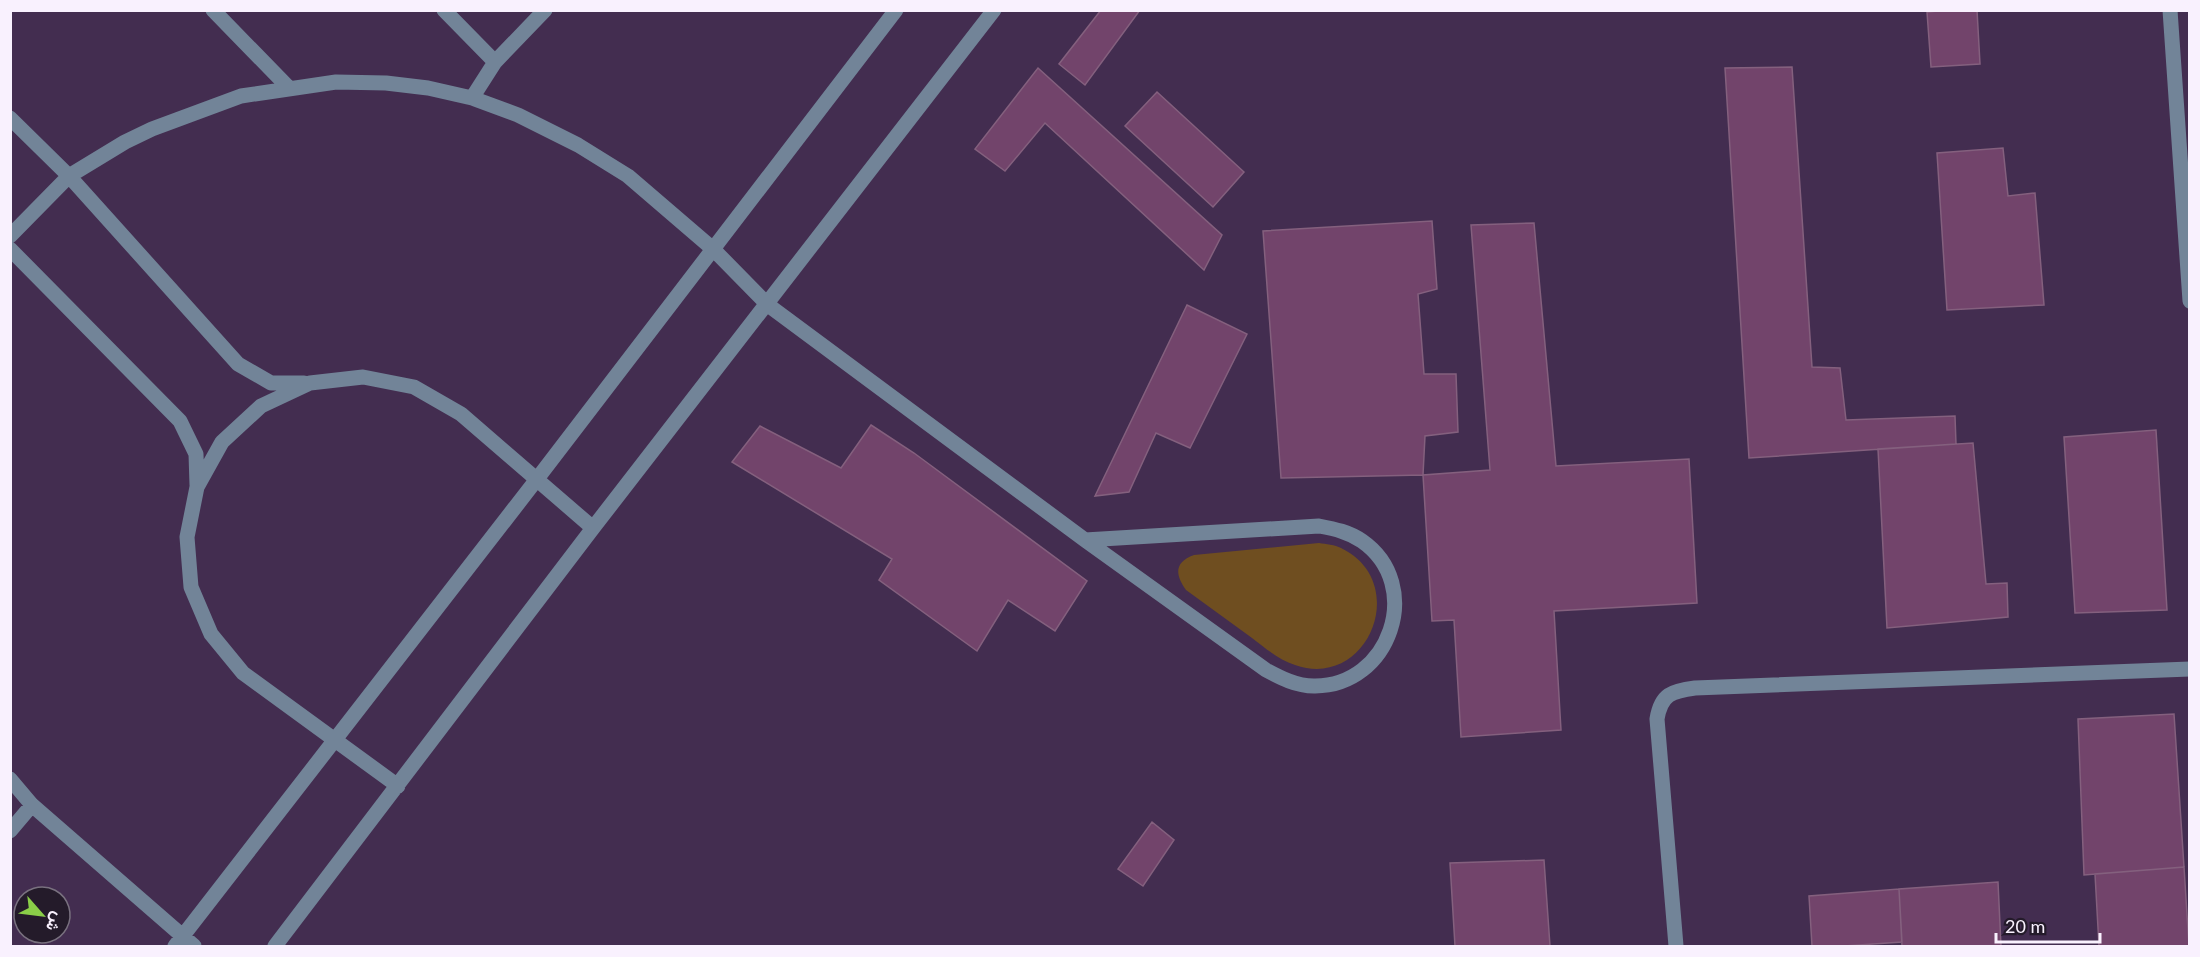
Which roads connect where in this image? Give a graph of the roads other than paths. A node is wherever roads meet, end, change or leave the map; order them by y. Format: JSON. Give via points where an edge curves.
{"nodes":[{"id":1,"x":213,"y":10,"type":"edge"},
{"id":2,"x":444,"y":10,"type":"edge"},
{"id":3,"x":545,"y":10,"type":"edge"},
{"id":4,"x":896,"y":10,"type":"edge"},
{"id":5,"x":994,"y":10,"type":"edge"},
{"id":6,"x":2170,"y":10,"type":"edge"},
{"id":7,"x":495,"y":62,"type":"junction"},
{"id":8,"x":289,"y":88,"type":"junction"},
{"id":9,"x":472,"y":98,"type":"junction"},
{"id":10,"x":10,"y":118,"type":"edge"},
{"id":11,"x":69,"y":176,"type":"junction"},
{"id":12,"x":10,"y":236,"type":"edge"},
{"id":13,"x":10,"y":249,"type":"edge"},
{"id":14,"x":712,"y":249,"type":"junction"},
{"id":15,"x":2190,"y":301,"type":"edge"},
{"id":16,"x":768,"y":305,"type":"junction"},
{"id":17,"x":310,"y":383,"type":"junction"},
{"id":18,"x":537,"y":479,"type":"junction"},
{"id":19,"x":197,"y":487,"type":"junction"},
{"id":20,"x":594,"y":528,"type":"junction"},
{"id":21,"x":1085,"y":540,"type":"junction"},
{"id":22,"x":2190,"y":669,"type":"edge"},
{"id":23,"x":335,"y":740,"type":"junction"},
{"id":24,"x":10,"y":779,"type":"edge"},
{"id":25,"x":398,"y":786,"type":"junction"},
{"id":26,"x":21,"y":811,"type":"edge"},
{"id":27,"x":10,"y":831,"type":"edge"},
{"id":28,"x":184,"y":943,"type":"edge"},
{"id":29,"x":275,"y":946,"type":"edge"},
{"id":30,"x":1676,"y":946,"type":"edge"}],
"edges":[{"from":1,"to":8,"type":"street"},
{"from":2,"to":7,"type":"street"},
{"from":3,"to":7,"type":"street"},
{"from":4,"to":14,"type":"street"},
{"from":5,"to":16,"type":"street"},
{"from":6,"to":15,"type":"street"},
{"from":7,"to":9,"type":"street"},
{"from":8,"to":9,"type":"street","via":[[336,82],[386,83]]},
{"from":8,"to":11,"type":"street","via":[[241,96],[152,129]]},
{"from":9,"to":14,"type":"street","via":[[518,115],[578,145],[628,176]]},
{"from":10,"to":11,"type":"street"},
{"from":11,"to":12,"type":"street"},
{"from":11,"to":17,"type":"street","via":[[238,364],[271,383]]},
{"from":13,"to":19,"type":"street","via":[[180,421],[196,454]]},
{"from":14,"to":16,"type":"street"},
{"from":14,"to":18,"type":"street"},
{"from":16,"to":20,"type":"street"},
{"from":16,"to":21,"type":"street"},
{"from":17,"to":18,"type":"street","via":[[363,377],[414,387],[461,414]]},
{"from":17,"to":19,"type":"street","via":[[261,406],[222,442]]},
{"from":18,"to":20,"type":"street"},
{"from":18,"to":23,"type":"street"},
{"from":19,"to":23,"type":"street","via":[[187,537],[189,567],[191,587],[211,634],[243,673]]},
{"from":20,"to":25,"type":"street"},
{"from":21,"to":21,"type":"street","via":[[1266,670],[1289,682],[1314,687],[1340,682],[1363,671],[1381,652],[1392,629],[1395,602],[1391,579],[1380,558],[1363,541],[1342,530],[1319,526]]},
{"from":22,"to":30,"type":"street","via":[[1695,688],[1669,694],[1662,701],[1657,719]]},
{"from":23,"to":25,"type":"street"},
{"from":23,"to":28,"type":"street"},
{"from":24,"to":26,"type":"street"},
{"from":25,"to":29,"type":"street"},
{"from":26,"to":27,"type":"street"},
{"from":26,"to":28,"type":"street"}]}
